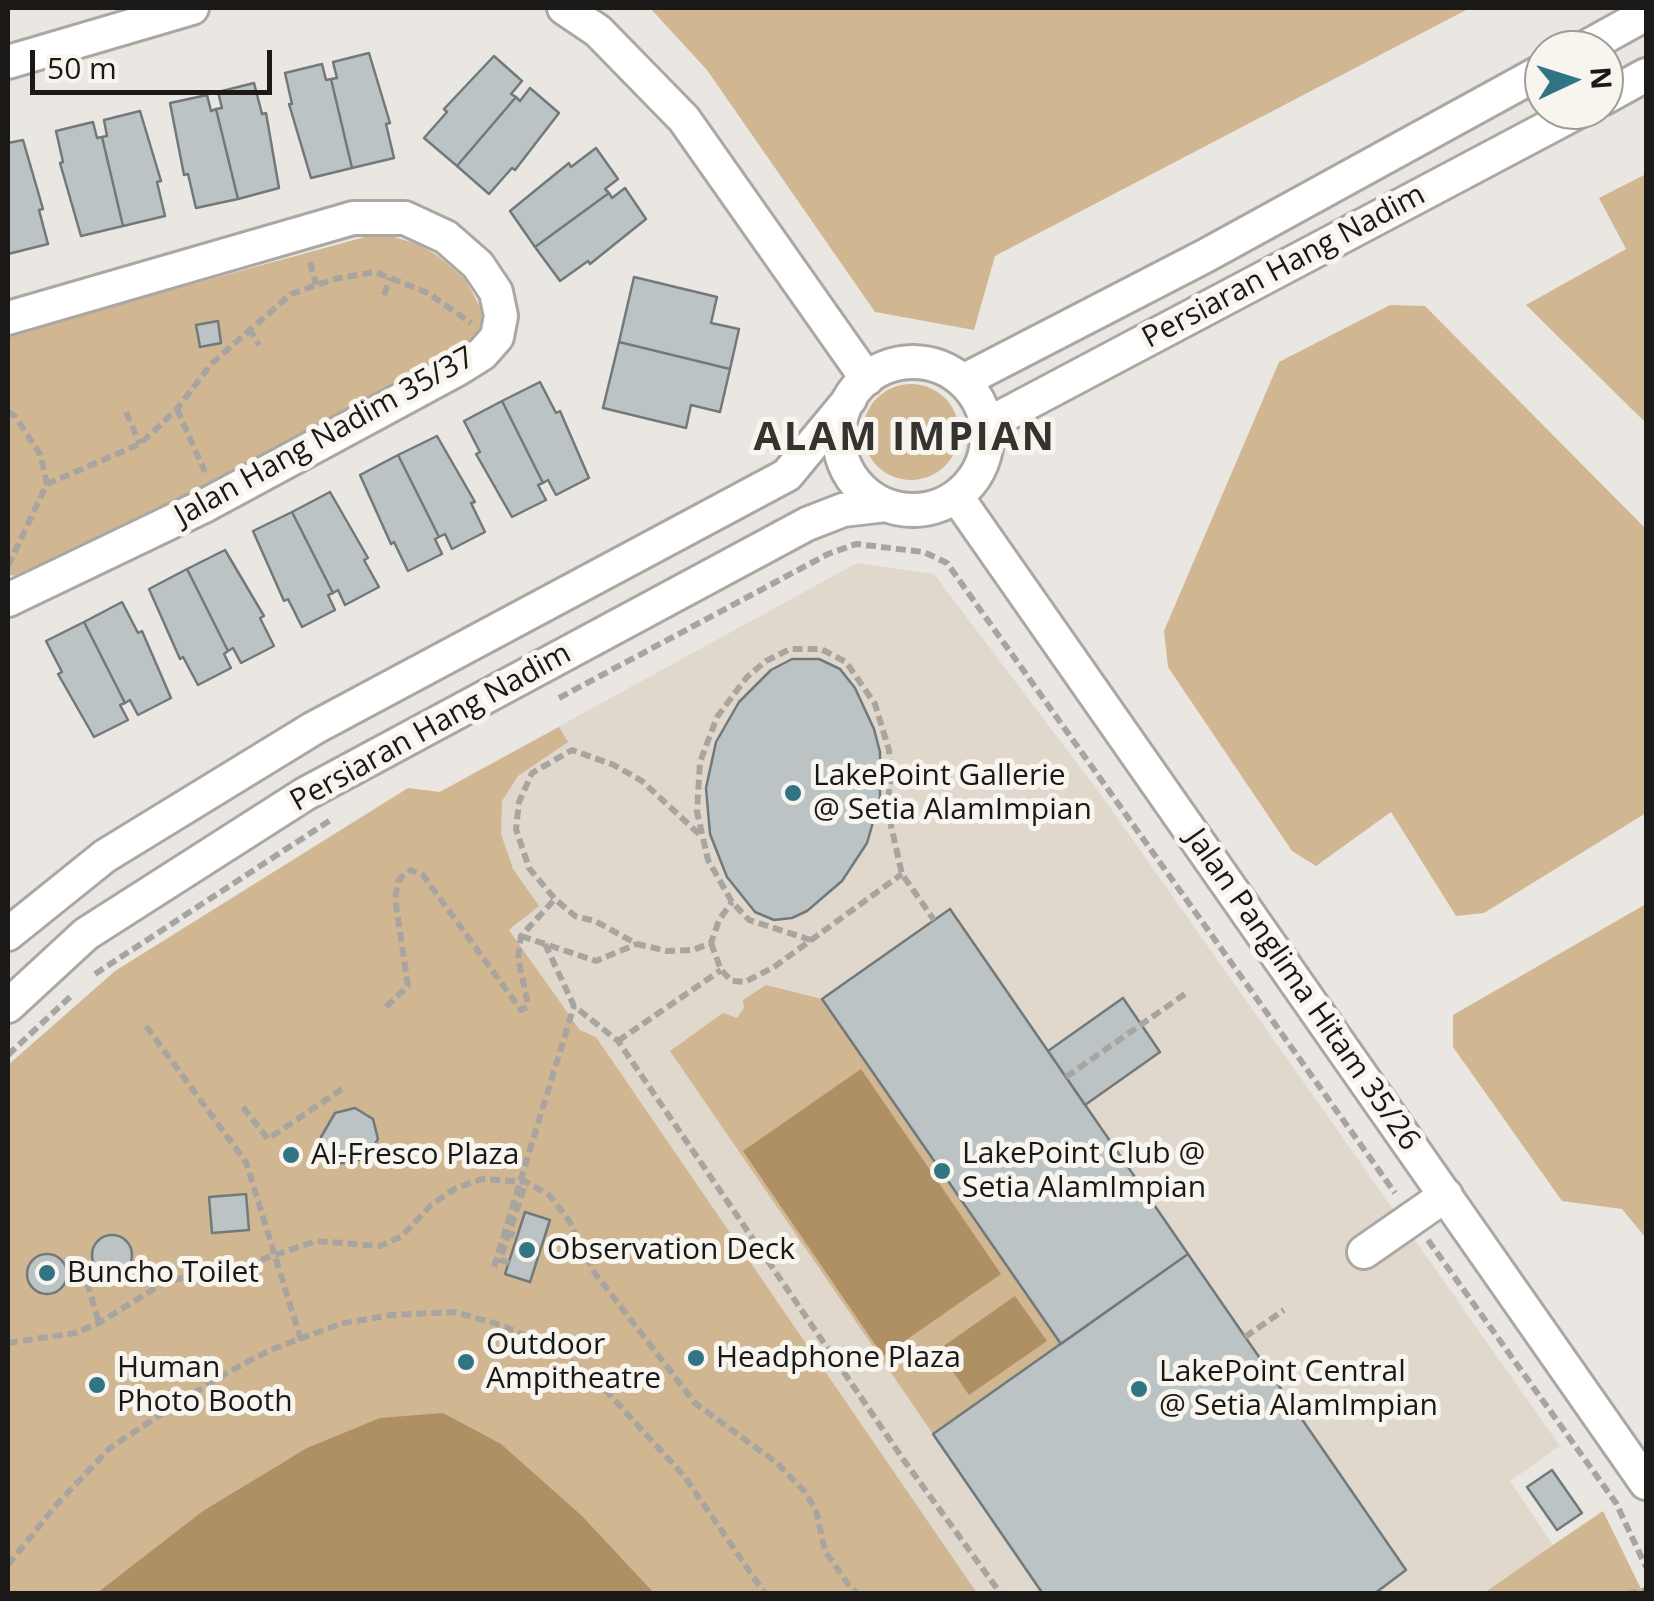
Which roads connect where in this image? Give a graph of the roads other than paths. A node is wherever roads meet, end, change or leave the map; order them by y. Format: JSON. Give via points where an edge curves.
{"nodes":[{"id":1,"x":192,"y":8,"type":"edge"},
{"id":2,"x":564,"y":8,"type":"edge"},
{"id":3,"x":1646,"y":14,"type":"edge"},
{"id":4,"x":1617,"y":30,"type":"edge"},
{"id":5,"x":8,"y":62,"type":"edge"},
{"id":6,"x":1524,"y":81,"type":"edge"},
{"id":7,"x":1543,"y":130,"type":"edge"},
{"id":8,"x":8,"y":318,"type":"edge"},
{"id":9,"x":963,"y":381,"type":"junction"},
{"id":10,"x":858,"y":389,"type":"junction"},
{"id":11,"x":986,"y":424,"type":"junction"},
{"id":12,"x":957,"y":496,"type":"junction"},
{"id":13,"x":886,"y":505,"type":"junction"},
{"id":14,"x":8,"y":600,"type":"edge"},
{"id":15,"x":8,"y":934,"type":"edge"},
{"id":16,"x":8,"y":1006,"type":"edge"},
{"id":17,"x":1446,"y":1195,"type":"junction"},
{"id":18,"x":1364,"y":1252,"type":"dead end"},
{"id":19,"x":1646,"y":1483,"type":"edge"}],
"edges":[{"from":1,"to":5,"type":"street"},
{"from":2,"to":10,"type":"street","via":[[598,31],[684,119]]},
{"from":3,"to":4,"type":"street"},
{"from":6,"to":9,"type":"street","name":"Persiaran Hang Nadim"},
{"from":7,"to":11,"type":"street","name":"Persiaran Hang Nadim"},
{"from":8,"to":14,"type":"street","name":"Jalan Hang Nadim 35/37","via":[[353,218],[404,218],[446,236],[478,265],[496,292],[501,316],[497,337],[458,369],[206,504]]},
{"from":9,"to":10,"type":"street","via":[[926,363],[895,366]]},
{"from":9,"to":11,"type":"street"},
{"from":10,"to":13,"type":"street","via":[[840,434],[842,452],[857,484]]},
{"from":10,"to":15,"type":"street","name":"Persiaran Hang Nadim","via":[[788,475],[314,728],[106,856]]},
{"from":11,"to":12,"type":"street","via":[[982,465]]},
{"from":12,"to":13,"type":"street","via":[[923,510]]},
{"from":12,"to":17,"type":"street","name":"Jalan Panglima Hitam 35/26"},
{"from":13,"to":16,"type":"street","name":"Persiaran Hang Nadim","via":[[843,510],[807,524],[305,794],[86,934]]},
{"from":17,"to":18,"type":"street"},
{"from":17,"to":19,"type":"street","name":"Jalan Panglima Hitam 35/26"}]}
